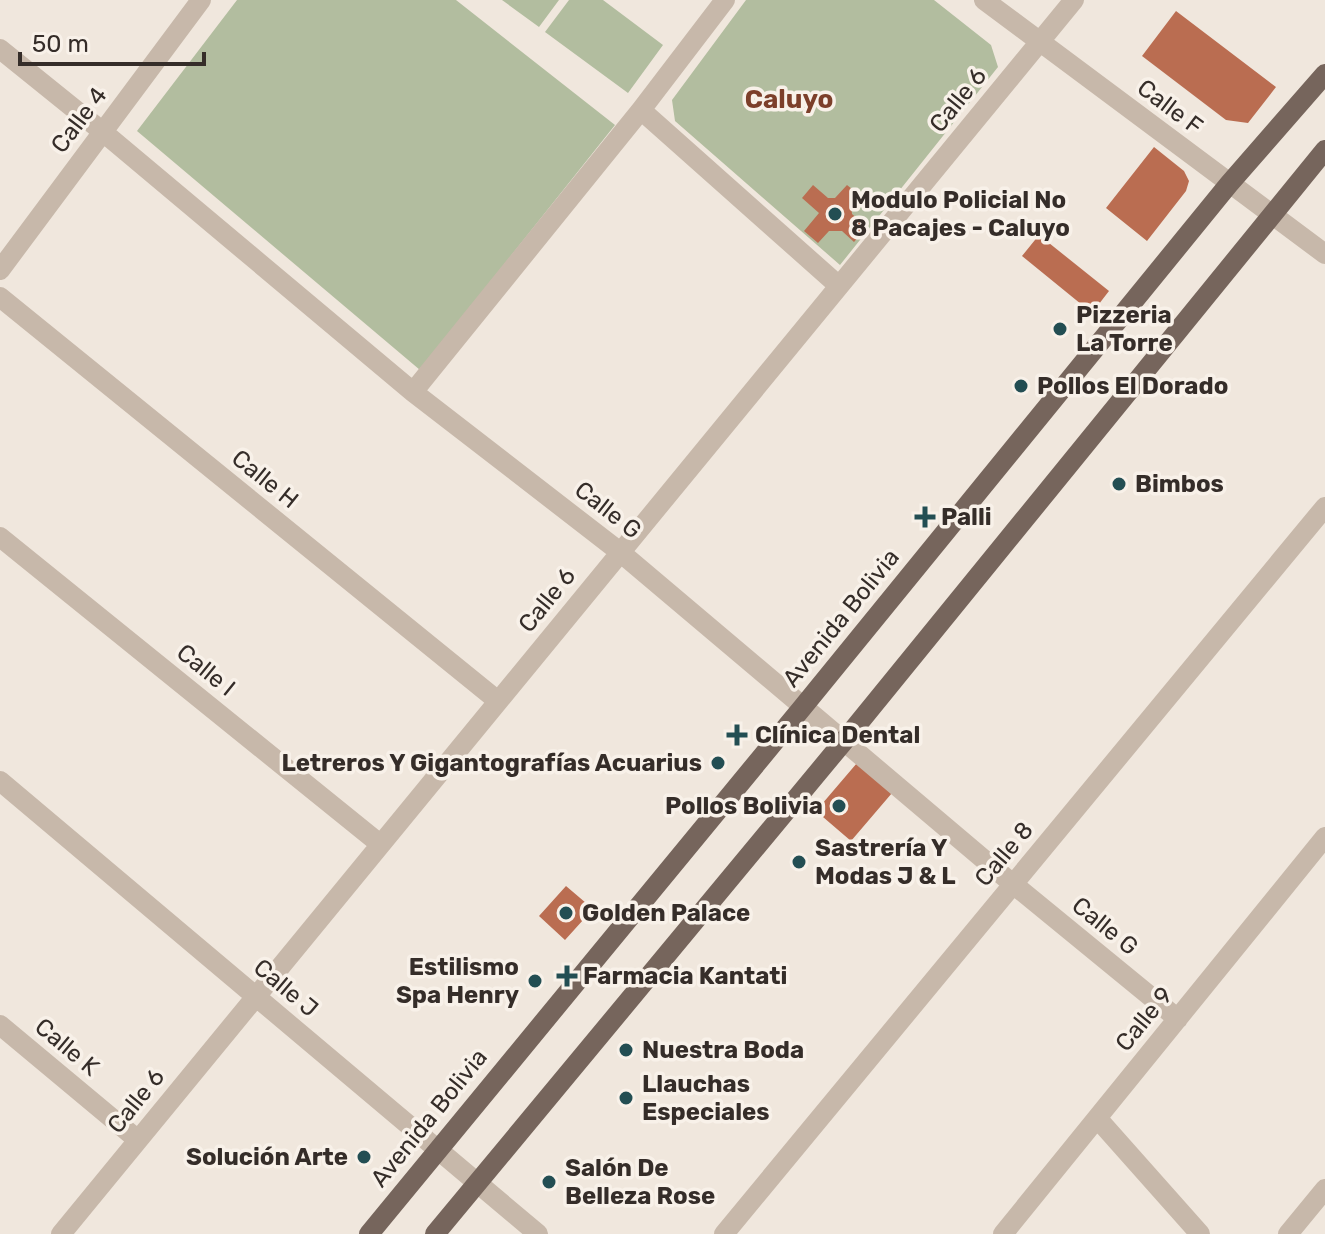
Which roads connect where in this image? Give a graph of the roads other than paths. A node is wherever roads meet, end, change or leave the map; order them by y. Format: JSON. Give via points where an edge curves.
{"nodes":[{"id":1,"x":201,"y":0,"type":"edge"},
{"id":2,"x":725,"y":0,"type":"edge"},
{"id":3,"x":984,"y":0,"type":"edge"},
{"id":4,"x":1074,"y":0,"type":"edge"},
{"id":5,"x":1039,"y":42,"type":"junction"},
{"id":6,"x":0,"y":49,"type":"edge"},
{"id":7,"x":1325,"y":74,"type":"edge"},
{"id":8,"x":641,"y":110,"type":"junction"},
{"id":9,"x":103,"y":132,"type":"junction"},
{"id":10,"x":1325,"y":150,"type":"edge"},
{"id":11,"x":1229,"y":184,"type":"junction"},
{"id":12,"x":1272,"y":215,"type":"junction"},
{"id":13,"x":1325,"y":254,"type":"edge"},
{"id":14,"x":0,"y":270,"type":"edge"},
{"id":15,"x":839,"y":286,"type":"junction"},
{"id":16,"x":0,"y":297,"type":"edge"},
{"id":17,"x":413,"y":392,"type":"junction"},
{"id":18,"x":1325,"y":507,"type":"edge"},
{"id":19,"x":0,"y":537,"type":"edge"},
{"id":20,"x":620,"y":552,"type":"junction"},
{"id":21,"x":498,"y":701,"type":"junction"},
{"id":22,"x":802,"y":708,"type":"junction"},
{"id":23,"x":844,"y":741,"type":"junction"},
{"id":24,"x":0,"y":781,"type":"edge"},
{"id":25,"x":1325,"y":837,"type":"edge"},
{"id":26,"x":380,"y":844,"type":"junction"},
{"id":27,"x":1013,"y":884,"type":"junction"},
{"id":28,"x":256,"y":996,"type":"junction"},
{"id":29,"x":1178,"y":1019,"type":"junction"},
{"id":30,"x":0,"y":1025,"type":"edge"},
{"id":31,"x":1097,"y":1118,"type":"junction"},
{"id":32,"x":138,"y":1140,"type":"junction"},
{"id":33,"x":437,"y":1149,"type":"junction"},
{"id":34,"x":477,"y":1183,"type":"junction"},
{"id":35,"x":1325,"y":1189,"type":"edge"},
{"id":36,"x":61,"y":1234,"type":"edge"},
{"id":37,"x":369,"y":1234,"type":"edge"},
{"id":38,"x":435,"y":1234,"type":"edge"},
{"id":39,"x":538,"y":1234,"type":"edge"},
{"id":40,"x":724,"y":1234,"type":"edge"},
{"id":41,"x":1003,"y":1234,"type":"edge"},
{"id":42,"x":1200,"y":1234,"type":"edge"},
{"id":43,"x":1288,"y":1234,"type":"edge"}],
"edges":[{"from":1,"to":9,"type":"street","name":"Calle 4"},
{"from":2,"to":8,"type":"street"},
{"from":3,"to":5,"type":"street","name":"Calle F"},
{"from":4,"to":5,"type":"street","name":"Calle 6"},
{"from":5,"to":11,"type":"street","name":"Calle F"},
{"from":5,"to":15,"type":"street","name":"Calle 6"},
{"from":6,"to":9,"type":"street","name":"Calle G"},
{"from":7,"to":11,"type":"main road","name":"Avenida Bolivia"},
{"from":8,"to":15,"type":"street"},
{"from":8,"to":17,"type":"street"},
{"from":9,"to":14,"type":"street","name":"Calle 4"},
{"from":9,"to":17,"type":"street","name":"Calle G"},
{"from":10,"to":12,"type":"main road"},
{"from":11,"to":12,"type":"street","name":"Calle F"},
{"from":11,"to":22,"type":"main road","name":"Avenida Bolivia"},
{"from":12,"to":13,"type":"street","name":"Calle F"},
{"from":12,"to":23,"type":"main road"},
{"from":15,"to":20,"type":"street","name":"Calle 6"},
{"from":16,"to":21,"type":"street","name":"Calle H"},
{"from":17,"to":20,"type":"street","name":"Calle G"},
{"from":18,"to":27,"type":"street","name":"Calle 8"},
{"from":19,"to":26,"type":"street","name":"Calle I"},
{"from":20,"to":21,"type":"street","name":"Calle 6"},
{"from":20,"to":22,"type":"street","name":"Calle G"},
{"from":21,"to":26,"type":"street","name":"Calle 6"},
{"from":22,"to":23,"type":"street","name":"Calle G"},
{"from":22,"to":33,"type":"main road","name":"Avenida Bolivia"},
{"from":23,"to":27,"type":"street","name":"Calle G"},
{"from":23,"to":34,"type":"main road"},
{"from":24,"to":28,"type":"street","name":"Calle J"},
{"from":25,"to":29,"type":"street","name":"Calle 9"},
{"from":26,"to":28,"type":"street","name":"Calle 6"},
{"from":27,"to":29,"type":"street","name":"Calle G"},
{"from":27,"to":40,"type":"street","name":"Calle 8"},
{"from":28,"to":32,"type":"street","name":"Calle 6"},
{"from":28,"to":33,"type":"street","name":"Calle J"},
{"from":29,"to":31,"type":"street","name":"Calle 9"},
{"from":30,"to":32,"type":"street","name":"Calle K"},
{"from":31,"to":41,"type":"street","name":"Calle 9"},
{"from":31,"to":42,"type":"street"},
{"from":32,"to":36,"type":"street","name":"Calle 6"},
{"from":33,"to":34,"type":"street","name":"Calle J"},
{"from":33,"to":37,"type":"main road","name":"Avenida Bolivia"},
{"from":34,"to":38,"type":"main road"},
{"from":34,"to":39,"type":"street","name":"Calle J"},
{"from":35,"to":43,"type":"street"}]}
